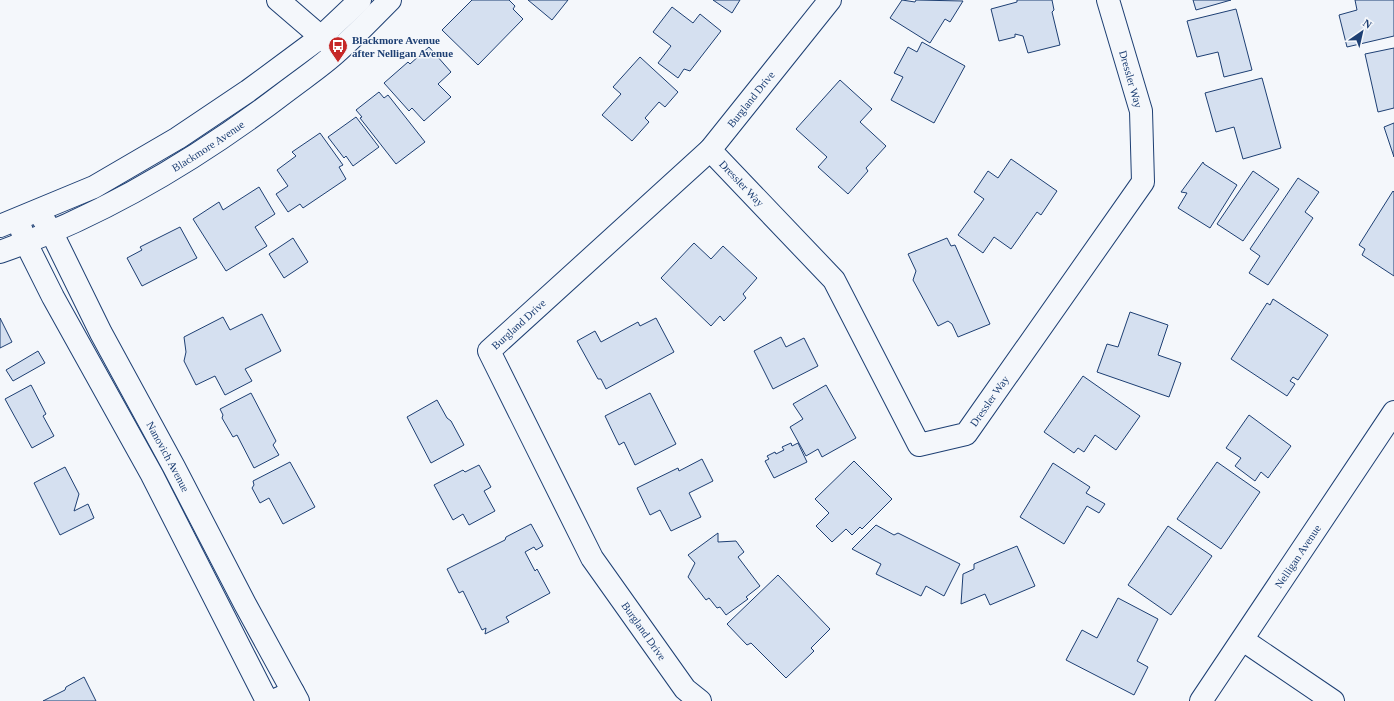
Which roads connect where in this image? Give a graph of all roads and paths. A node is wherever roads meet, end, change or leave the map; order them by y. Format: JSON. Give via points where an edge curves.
{"nodes":[{"id":1,"x":278,"y":0,"type":"edge"},
{"id":2,"x":360,"y":0,"type":"edge"},
{"id":3,"x":390,"y":0,"type":"edge"},
{"id":4,"x":830,"y":0,"type":"edge"},
{"id":5,"x":1108,"y":0,"type":"edge"},
{"id":6,"x":321,"y":37,"type":"junction"},
{"id":7,"x":338,"y":51,"type":"junction"},
{"id":8,"x":710,"y":150,"type":"junction"},
{"id":9,"x":38,"y":211,"type":"junction"},
{"id":10,"x":9,"y":223,"type":"edge"},
{"id":11,"x":51,"y":231,"type":"junction"},
{"id":12,"x":26,"y":243,"type":"junction"},
{"id":13,"x":0,"y":252,"type":"edge"},
{"id":14,"x":1394,"y":412,"type":"edge"},
{"id":15,"x":1243,"y":640,"type":"junction"},
{"id":16,"x":296,"y":696,"type":"edge"},
{"id":17,"x":267,"y":701,"type":"edge"},
{"id":18,"x":273,"y":701,"type":"edge"},
{"id":19,"x":700,"y":701,"type":"edge"},
{"id":20,"x":1201,"y":701,"type":"edge"},
{"id":21,"x":1333,"y":701,"type":"edge"}],
"edges":[{"from":1,"to":6,"type":"street"},
{"from":2,"to":6,"type":"street"},
{"from":3,"to":7,"type":"street","name":"Blackmore Avenue"},
{"from":4,"to":8,"type":"street","name":"Burgland Drive"},
{"from":5,"to":8,"type":"street","name":"Dressler Way","via":[[1141,111],[1143,182],[966,434],[919,445],[834,280]]},
{"from":6,"to":7,"type":"street"},
{"from":6,"to":9,"type":"street","via":[[178,138],[94,187]]},
{"from":7,"to":11,"type":"street","name":"Blackmore Avenue","via":[[260,112],[194,157],[102,208]]},
{"from":8,"to":19,"type":"street","name":"Burgland Drive","via":[[489,351],[592,558],[685,689]]},
{"from":9,"to":10,"type":"street"},
{"from":9,"to":11,"type":"street","name":"Nanovich Avenue"},
{"from":10,"to":12,"type":"street","name":"Nanovich Avenue"},
{"from":11,"to":12,"type":"street","name":"Blackmore Avenue"},
{"from":11,"to":16,"type":"street","name":"Nanovich Avenue","via":[[101,333]]},
{"from":12,"to":13,"type":"street","name":"Blackmore Avenue"},
{"from":12,"to":17,"type":"street","name":"Nanovich Avenue","via":[[53,297],[152,475]]},
{"from":14,"to":15,"type":"street","name":"Nelligan Avenue"},
{"from":15,"to":20,"type":"street","name":"Nelligan Avenue"},
{"from":15,"to":21,"type":"street"},
{"from":16,"to":18,"type":"street"}]}
